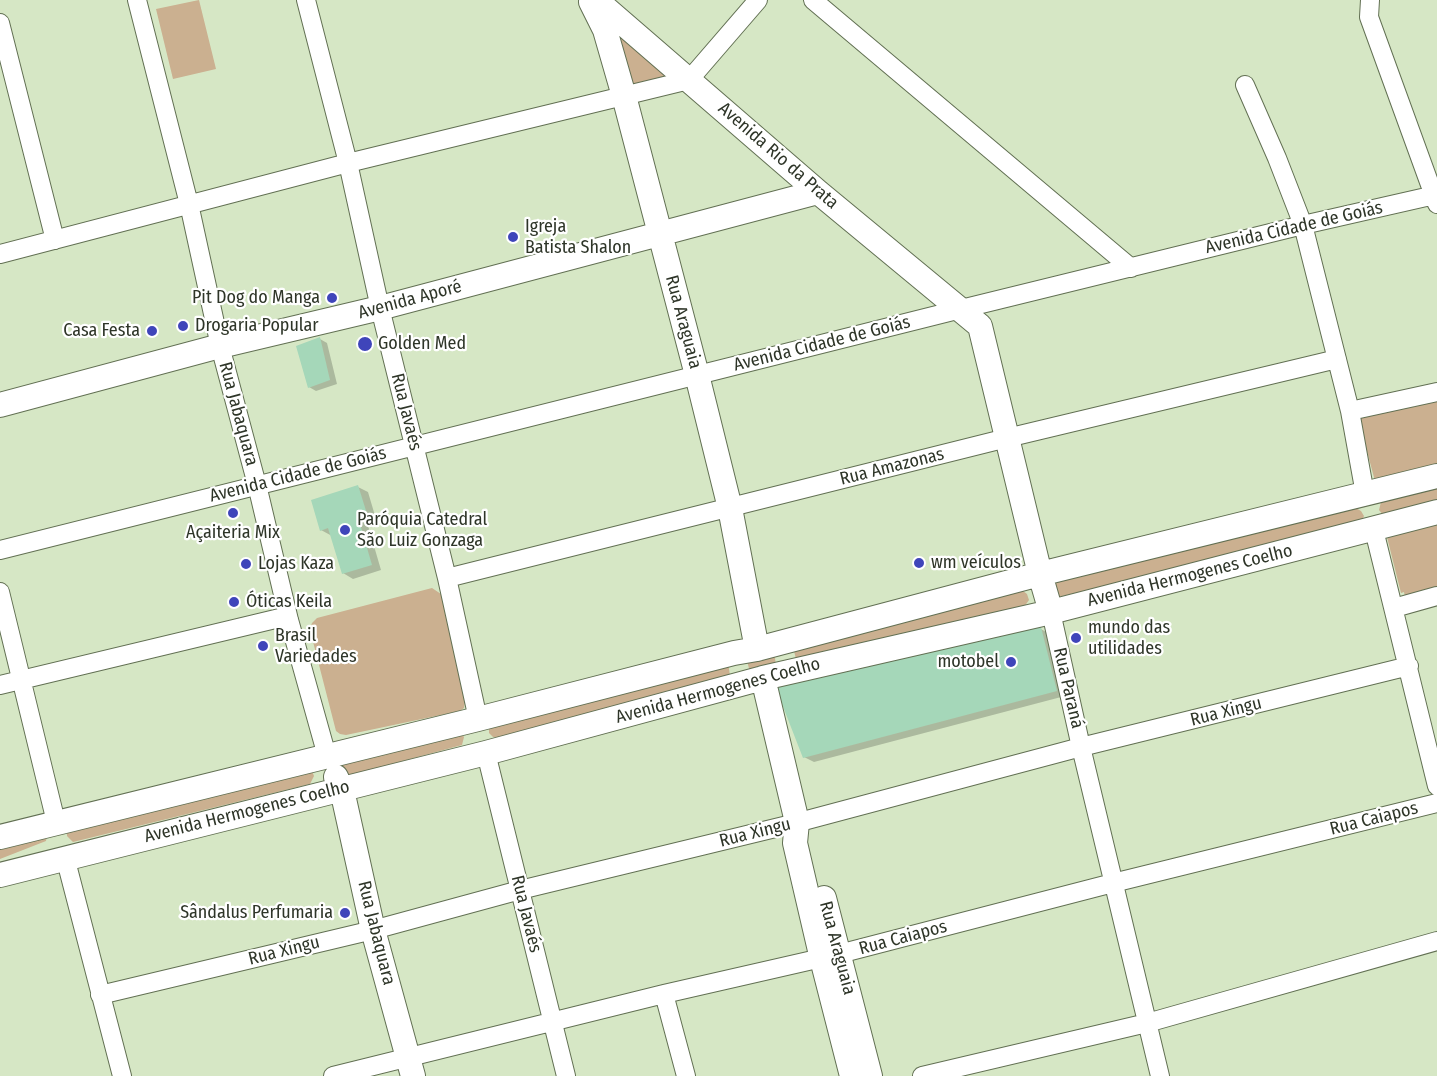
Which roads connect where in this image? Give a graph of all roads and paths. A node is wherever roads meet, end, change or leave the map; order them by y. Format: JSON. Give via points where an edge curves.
{"nodes":[{"id":1,"x":137,"y":0,"type":"edge"},
{"id":2,"x":306,"y":0,"type":"edge"},
{"id":3,"x":590,"y":0,"type":"edge"},
{"id":4,"x":596,"y":0,"type":"edge"},
{"id":5,"x":758,"y":0,"type":"edge"},
{"id":6,"x":813,"y":0,"type":"edge"},
{"id":7,"x":1370,"y":0,"type":"edge"},
{"id":8,"x":0,"y":23,"type":"edge"},
{"id":9,"x":689,"y":80,"type":"junction"},
{"id":10,"x":1245,"y":85,"type":"dead end"},
{"id":11,"x":624,"y":96,"type":"junction"},
{"id":12,"x":348,"y":163,"type":"junction"},
{"id":13,"x":819,"y":192,"type":"junction"},
{"id":14,"x":1436,"y":199,"type":"edge"},
{"id":15,"x":189,"y":204,"type":"junction"},
{"id":16,"x":1303,"y":225,"type":"junction"},
{"id":17,"x":659,"y":234,"type":"junction"},
{"id":18,"x":55,"y":240,"type":"junction"},
{"id":19,"x":0,"y":254,"type":"edge"},
{"id":20,"x":1131,"y":268,"type":"junction"},
{"id":21,"x":380,"y":308,"type":"junction"},
{"id":22,"x":961,"y":309,"type":"junction"},
{"id":23,"x":220,"y":346,"type":"junction"},
{"id":24,"x":1337,"y":359,"type":"junction"},
{"id":25,"x":697,"y":375,"type":"junction"},
{"id":26,"x":1437,"y":392,"type":"edge"},
{"id":27,"x":0,"y":405,"type":"edge"},
{"id":28,"x":1350,"y":411,"type":"junction"},
{"id":29,"x":1007,"y":438,"type":"junction"},
{"id":30,"x":415,"y":446,"type":"junction"},
{"id":31,"x":1437,"y":476,"type":"edge"},
{"id":32,"x":258,"y":485,"type":"junction"},
{"id":33,"x":1365,"y":494,"type":"junction"},
{"id":34,"x":730,"y":508,"type":"junction"},
{"id":35,"x":1437,"y":512,"type":"edge"},
{"id":36,"x":1374,"y":530,"type":"junction"},
{"id":37,"x":0,"y":550,"type":"edge"},
{"id":38,"x":1040,"y":574,"type":"junction"},
{"id":39,"x":447,"y":578,"type":"junction"},
{"id":40,"x":0,"y":592,"type":"edge"},
{"id":41,"x":1437,"y":596,"type":"edge"},
{"id":42,"x":1394,"y":608,"type":"junction"},
{"id":43,"x":1051,"y":612,"type":"junction"},
{"id":44,"x":288,"y":616,"type":"junction"},
{"id":45,"x":757,"y":649,"type":"junction"},
{"id":46,"x":1409,"y":666,"type":"junction"},
{"id":47,"x":763,"y":678,"type":"junction"},
{"id":48,"x":20,"y":680,"type":"junction"},
{"id":49,"x":0,"y":685,"type":"edge"},
{"id":50,"x":478,"y":719,"type":"junction"},
{"id":51,"x":1081,"y":747,"type":"junction"},
{"id":52,"x":486,"y":753,"type":"junction"},
{"id":53,"x":327,"y":756,"type":"junction"},
{"id":54,"x":1437,"y":786,"type":"edge"},
{"id":55,"x":342,"y":790,"type":"junction"},
{"id":56,"x":1437,"y":803,"type":"edge"},
{"id":57,"x":56,"y":822,"type":"junction"},
{"id":58,"x":797,"y":822,"type":"junction"},
{"id":59,"x":0,"y":837,"type":"edge"},
{"id":60,"x":65,"y":857,"type":"junction"},
{"id":61,"x":0,"y":874,"type":"edge"},
{"id":62,"x":1113,"y":883,"type":"junction"},
{"id":63,"x":520,"y":890,"type":"junction"},
{"id":64,"x":373,"y":930,"type":"junction"},
{"id":65,"x":1437,"y":941,"type":"edge"},
{"id":66,"x":830,"y":956,"type":"junction"},
{"id":67,"x":664,"y":993,"type":"junction"},
{"id":68,"x":100,"y":995,"type":"junction"},
{"id":69,"x":552,"y":1021,"type":"junction"},
{"id":70,"x":1147,"y":1023,"type":"junction"},
{"id":71,"x":411,"y":1066,"type":"edge"},
{"id":72,"x":122,"y":1076,"type":"edge"},
{"id":73,"x":333,"y":1076,"type":"edge"},
{"id":74,"x":566,"y":1076,"type":"edge"},
{"id":75,"x":686,"y":1076,"type":"edge"},
{"id":76,"x":852,"y":1076,"type":"edge"},
{"id":77,"x":870,"y":1076,"type":"edge"},
{"id":78,"x":922,"y":1076,"type":"edge"},
{"id":79,"x":1160,"y":1076,"type":"edge"}],
"edges":[{"from":1,"to":15,"type":"street","name":"Rua Jabaquara"},
{"from":2,"to":12,"type":"street","name":"Rua Javaés"},
{"from":3,"to":11,"type":"main road","name":"Rua Araguaia","via":[[605,30]]},
{"from":4,"to":9,"type":"main road","name":"Avenida Rio da Prata"},
{"from":5,"to":9,"type":"street"},
{"from":6,"to":20,"type":"street"},
{"from":7,"to":14,"type":"street","via":[[1369,17]]},
{"from":8,"to":18,"type":"street"},
{"from":9,"to":11,"type":"street"},
{"from":9,"to":13,"type":"main road","name":"Avenida Rio da Prata"},
{"from":10,"to":16,"type":"street"},
{"from":11,"to":12,"type":"street"},
{"from":11,"to":17,"type":"main road","name":"Rua Araguaia"},
{"from":12,"to":15,"type":"street"},
{"from":12,"to":21,"type":"street","name":"Rua Javaés"},
{"from":13,"to":17,"type":"main road","name":"Avenida Aporé"},
{"from":13,"to":22,"type":"main road","name":"Avenida Rio da Prata"},
{"from":14,"to":16,"type":"street","name":"Avenida Cidade de Goiás"},
{"from":15,"to":18,"type":"street"},
{"from":15,"to":23,"type":"street","name":"Rua Jabaquara"},
{"from":16,"to":20,"type":"street","name":"Avenida Cidade de Goiás"},
{"from":16,"to":24,"type":"street"},
{"from":17,"to":21,"type":"main road","name":"Avenida Aporé"},
{"from":17,"to":25,"type":"main road","name":"Rua Araguaia"},
{"from":18,"to":19,"type":"street"},
{"from":20,"to":22,"type":"street","name":"Avenida Cidade de Goiás"},
{"from":21,"to":23,"type":"main road","name":"Avenida Aporé"},
{"from":21,"to":30,"type":"street","name":"Rua Javaés"},
{"from":22,"to":25,"type":"street","name":"Avenida Cidade de Goiás"},
{"from":22,"to":29,"type":"main road","name":"Rua Paraná","via":[[980,326]]},
{"from":23,"to":27,"type":"main road","name":"Avenida Aporé"},
{"from":23,"to":32,"type":"street","name":"Rua Jabaquara"},
{"from":24,"to":28,"type":"street"},
{"from":24,"to":29,"type":"street","name":"Rua Amazonas"},
{"from":25,"to":30,"type":"street","name":"Avenida Cidade de Goiás"},
{"from":25,"to":34,"type":"main road","name":"Rua Araguaia"},
{"from":26,"to":28,"type":"street"},
{"from":28,"to":33,"type":"street"},
{"from":29,"to":34,"type":"street","name":"Rua Amazonas"},
{"from":29,"to":38,"type":"main road","name":"Rua Paraná"},
{"from":30,"to":32,"type":"street","name":"Avenida Cidade de Goiás"},
{"from":30,"to":39,"type":"street","name":"Rua Javaés"},
{"from":31,"to":33,"type":"main road","name":"Avenida Hermogenes Coelho"},
{"from":32,"to":37,"type":"street","name":"Avenida Cidade de Goiás"},
{"from":32,"to":44,"type":"street","name":"Rua Jabaquara"},
{"from":33,"to":36,"type":"main road"},
{"from":33,"to":38,"type":"main road","name":"Avenida Hermogenes Coelho"},
{"from":34,"to":39,"type":"street","name":"Rua Amazonas"},
{"from":34,"to":45,"type":"main road","name":"Rua Araguaia"},
{"from":35,"to":36,"type":"main road","name":"Avenida Hermogenes Coelho"},
{"from":36,"to":42,"type":"street"},
{"from":36,"to":43,"type":"main road","name":"Avenida Hermogenes Coelho"},
{"from":38,"to":43,"type":"main road","name":"Rua Paraná"},
{"from":38,"to":45,"type":"main road","name":"Avenida Hermogenes Coelho"},
{"from":39,"to":50,"type":"street","name":"Rua Javaés"},
{"from":40,"to":48,"type":"street"},
{"from":41,"to":42,"type":"street"},
{"from":42,"to":46,"type":"street"},
{"from":43,"to":47,"type":"main road","name":"Avenida Hermogenes Coelho"},
{"from":43,"to":51,"type":"street","name":"Rua Paraná"},
{"from":44,"to":48,"type":"street"},
{"from":44,"to":53,"type":"street","name":"Rua Jabaquara"},
{"from":45,"to":47,"type":"main road","via":[[768,650],[776,662],[772,674]]},
{"from":45,"to":50,"type":"main road","name":"Avenida Hermogenes Coelho"},
{"from":46,"to":51,"type":"street","name":"Rua Xingu"},
{"from":46,"to":54,"type":"street"},
{"from":47,"to":52,"type":"main road","name":"Avenida Hermogenes Coelho"},
{"from":47,"to":58,"type":"main road","name":"Rua Araguaia"},
{"from":48,"to":49,"type":"street"},
{"from":48,"to":57,"type":"street"},
{"from":50,"to":52,"type":"main road"},
{"from":50,"to":53,"type":"main road","name":"Avenida Hermogenes Coelho"},
{"from":51,"to":58,"type":"street","name":"Rua Xingu"},
{"from":51,"to":62,"type":"street","name":"Rua Paraná"},
{"from":52,"to":55,"type":"main road","name":"Avenida Hermogenes Coelho"},
{"from":52,"to":63,"type":"street","name":"Rua Javaés"},
{"from":53,"to":55,"type":"main road","name":"Rua Jabaquara"},
{"from":53,"to":57,"type":"main road","name":"Avenida Hermogenes Coelho"},
{"from":55,"to":60,"type":"main road","name":"Avenida Hermogenes Coelho"},
{"from":55,"to":64,"type":"main road","name":"Rua Jabaquara"},
{"from":56,"to":62,"type":"street","name":"Rua Caiapos"},
{"from":57,"to":59,"type":"main road","name":"Avenida Hermogenes Coelho"},
{"from":57,"to":61,"type":"main road","via":[[53,840],[14,860]]},
{"from":58,"to":63,"type":"street","name":"Rua Xingu"},
{"from":58,"to":66,"type":"main road","name":"Rua Araguaia","via":[[807,836]]},
{"from":60,"to":61,"type":"main road","name":"Avenida Hermogenes Coelho"},
{"from":60,"to":68,"type":"street"},
{"from":62,"to":66,"type":"street","name":"Rua Caiapos"},
{"from":62,"to":70,"type":"street","name":"Rua Paraná"},
{"from":63,"to":64,"type":"street","name":"Rua Xingu"},
{"from":63,"to":69,"type":"street","name":"Rua Javaés"},
{"from":64,"to":68,"type":"street","name":"Rua Xingu"},
{"from":64,"to":71,"type":"main road","name":"Rua Jabaquara"},
{"from":65,"to":70,"type":"street"},
{"from":66,"to":67,"type":"street","name":"Rua Caiapos"},
{"from":66,"to":76,"type":"main road","name":"Rua Araguaia"},
{"from":66,"to":77,"type":"main road","name":"Rua Araguaia"},
{"from":67,"to":69,"type":"street","name":"Rua Caiapos"},
{"from":67,"to":75,"type":"street"},
{"from":68,"to":72,"type":"street"},
{"from":69,"to":71,"type":"street","name":"Rua Caiapos"},
{"from":69,"to":74,"type":"street","name":"Rua Javaés"},
{"from":70,"to":78,"type":"street"},
{"from":70,"to":79,"type":"street","name":"Rua Paraná"},
{"from":71,"to":73,"type":"street","name":"Rua Caiapos"}]}
